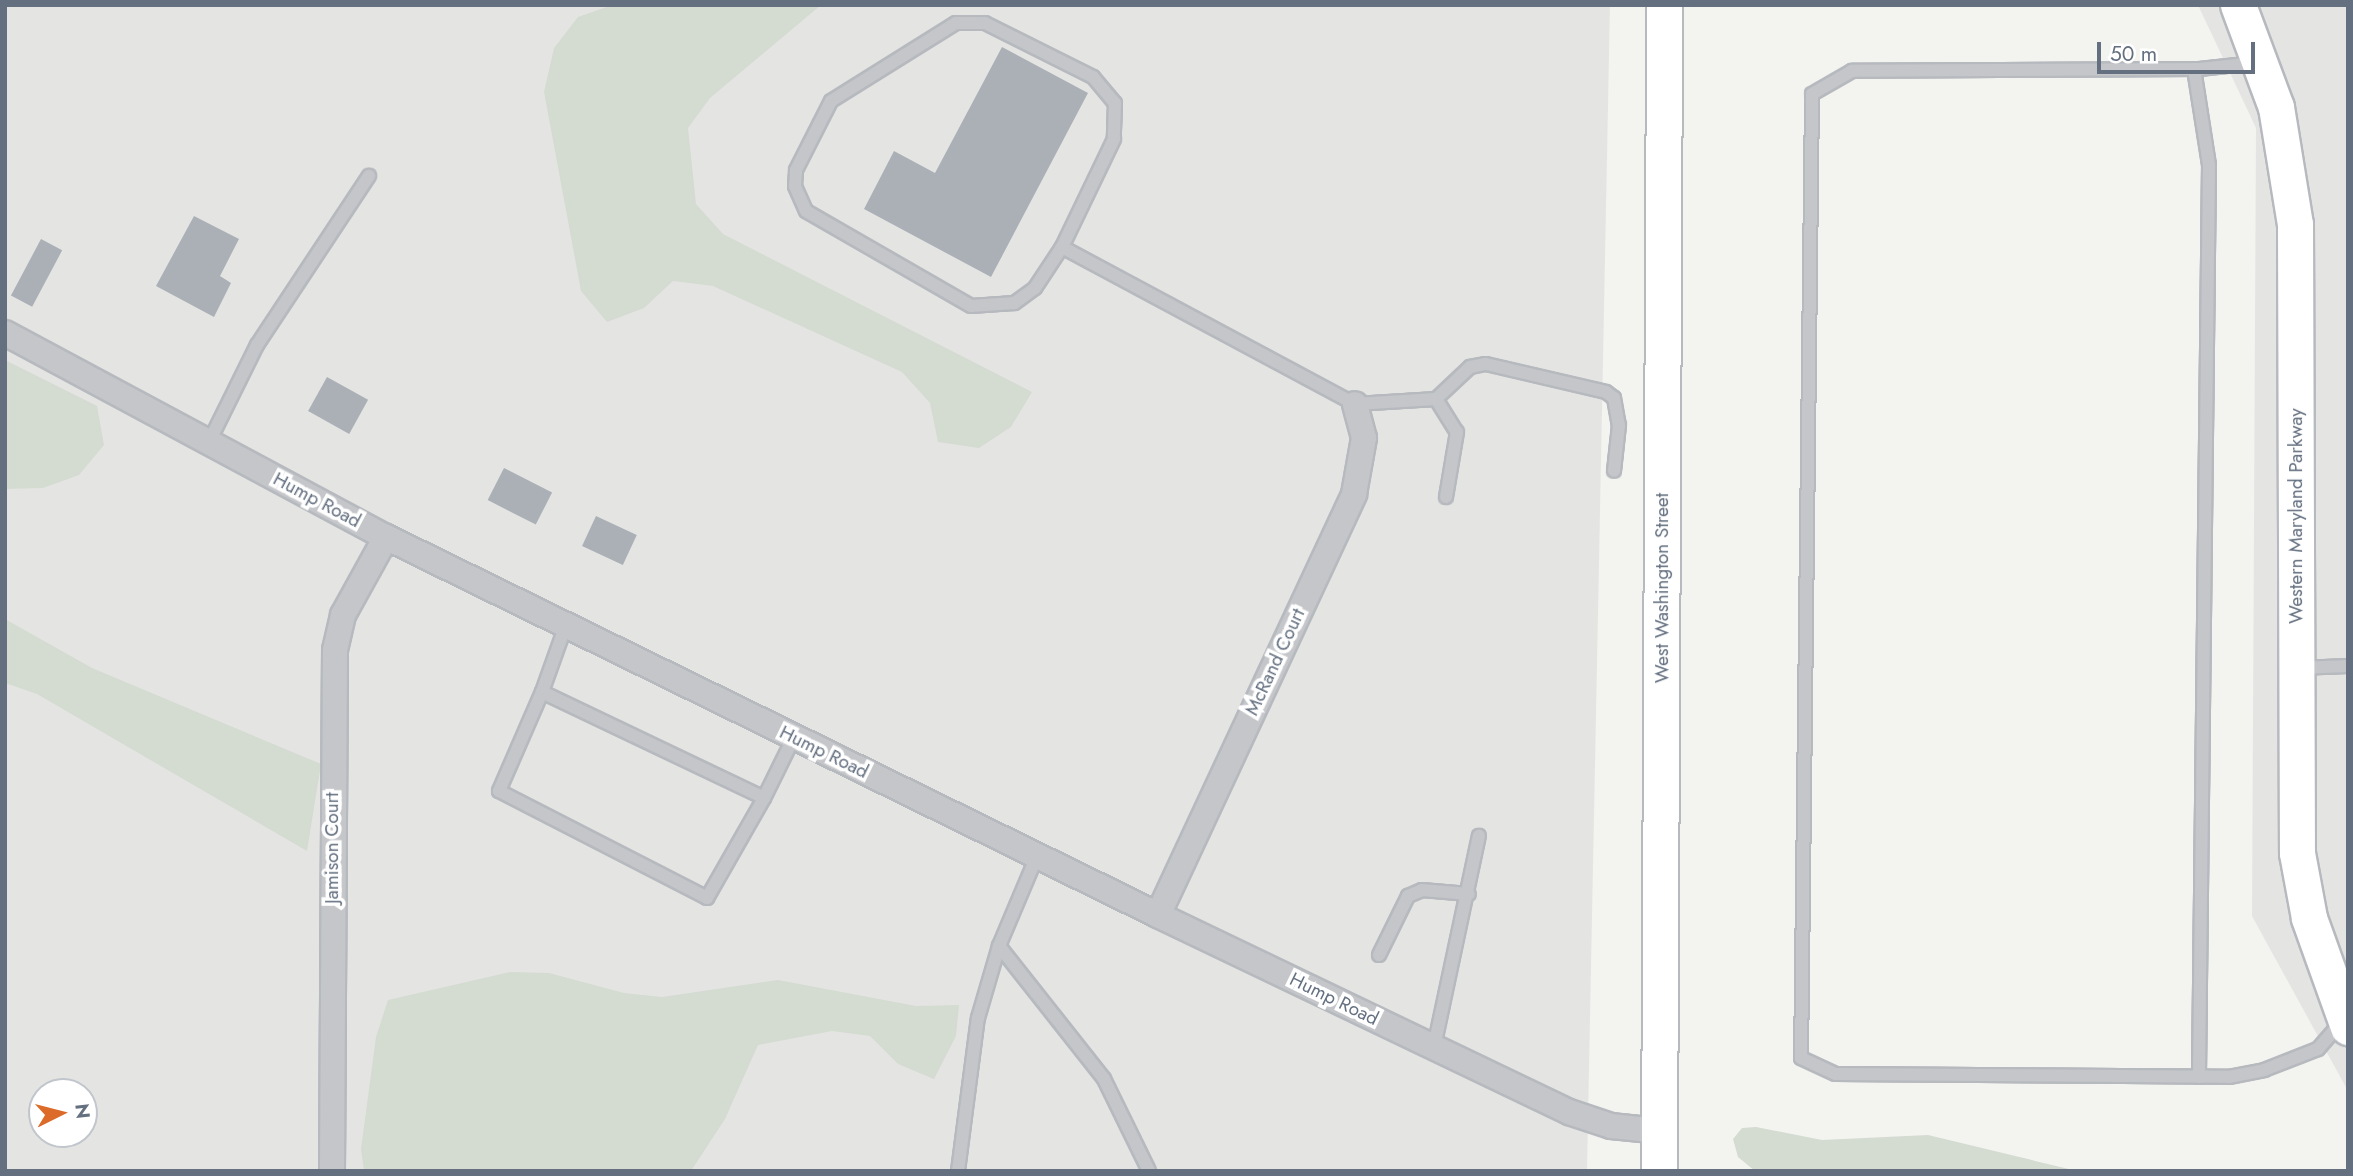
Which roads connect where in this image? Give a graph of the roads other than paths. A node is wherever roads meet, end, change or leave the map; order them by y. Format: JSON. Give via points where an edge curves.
{"nodes":[{"id":1,"x":2238,"y":5,"type":"edge"},
{"id":2,"x":1664,"y":17,"type":"edge"},
{"id":3,"x":2262,"y":62,"type":"junction"},
{"id":4,"x":2194,"y":69,"type":"junction"},
{"id":5,"x":369,"y":176,"type":"dead end"},
{"id":6,"x":1062,"y":247,"type":"junction"},
{"id":7,"x":5,"y":333,"type":"edge"},
{"id":8,"x":1436,"y":399,"type":"junction"},
{"id":9,"x":1355,"y":404,"type":"junction"},
{"id":10,"x":209,"y":442,"type":"junction"},
{"id":11,"x":1614,"y":471,"type":"dead end"},
{"id":12,"x":1446,"y":497,"type":"dead end"},
{"id":13,"x":386,"y":537,"type":"junction"},
{"id":14,"x":566,"y":625,"type":"junction"},
{"id":15,"x":2348,"y":666,"type":"edge"},
{"id":16,"x":2295,"y":668,"type":"junction"},
{"id":17,"x":542,"y":692,"type":"junction"},
{"id":18,"x":794,"y":737,"type":"junction"},
{"id":19,"x":764,"y":798,"type":"junction"},
{"id":20,"x":1479,"y":836,"type":"dead end"},
{"id":21,"x":1037,"y":856,"type":"junction"},
{"id":22,"x":1469,"y":894,"type":"junction"},
{"id":23,"x":1158,"y":915,"type":"junction"},
{"id":24,"x":999,"y":946,"type":"junction"},
{"id":25,"x":1379,"y":955,"type":"dead end"},
{"id":26,"x":2346,"y":1023,"type":"edge"},
{"id":27,"x":1434,"y":1047,"type":"junction"},
{"id":28,"x":2199,"y":1077,"type":"junction"},
{"id":29,"x":1659,"y":1131,"type":"junction"},
{"id":30,"x":332,"y":1171,"type":"edge"},
{"id":31,"x":958,"y":1171,"type":"edge"},
{"id":32,"x":1149,"y":1171,"type":"edge"},
{"id":33,"x":1659,"y":1171,"type":"edge"}],
"edges":[{"from":1,"to":3,"type":"street","name":"Western Maryland Parkway"},
{"from":2,"to":29,"type":"street","name":"West Washington Street"},
{"from":3,"to":4,"type":"lane"},
{"from":3,"to":16,"type":"street","name":"Western Maryland Parkway","via":[[2288,163],[2295,224]]},
{"from":4,"to":28,"type":"lane","via":[[2209,164]]},
{"from":4,"to":28,"type":"lane","via":[[1852,71],[1812,94],[1801,1058],[1836,1074]]},
{"from":5,"to":10,"type":"lane","via":[[257,345]]},
{"from":6,"to":6,"type":"lane","via":[[1114,139],[1115,103],[1093,77],[985,23],[956,23],[831,101],[796,170],[795,186],[806,211],[971,306],[1014,303],[1035,288]]},
{"from":6,"to":9,"type":"lane"},
{"from":7,"to":10,"type":"street","name":"Hump Road"},
{"from":8,"to":9,"type":"lane"},
{"from":8,"to":11,"type":"lane","via":[[1469,367],[1486,364],[1606,391],[1614,398],[1619,425]]},
{"from":8,"to":12,"type":"lane","via":[[1457,432]]},
{"from":9,"to":23,"type":"street","name":"McRand Court","via":[[1364,438],[1354,494]]},
{"from":10,"to":13,"type":"street","name":"Hump Road"},
{"from":13,"to":14,"type":"street","name":"Hump Road"},
{"from":13,"to":30,"type":"street","name":"Jamison Court","via":[[353,593],[335,650]]},
{"from":14,"to":17,"type":"lane"},
{"from":14,"to":18,"type":"street","name":"Hump Road"},
{"from":15,"to":16,"type":"lane"},
{"from":16,"to":26,"type":"street","name":"Western Maryland Parkway","via":[[2297,853],[2309,918]]},
{"from":17,"to":19,"type":"lane"},
{"from":17,"to":19,"type":"lane","via":[[499,790],[707,898]]},
{"from":18,"to":19,"type":"lane"},
{"from":18,"to":21,"type":"street","name":"Hump Road"},
{"from":20,"to":22,"type":"lane"},
{"from":21,"to":23,"type":"street","name":"Hump Road"},
{"from":21,"to":24,"type":"lane"},
{"from":22,"to":25,"type":"lane","via":[[1422,890],[1408,896]]},
{"from":22,"to":27,"type":"lane"},
{"from":23,"to":27,"type":"street","name":"Hump Road"},
{"from":24,"to":31,"type":"lane","via":[[978,1018]]},
{"from":24,"to":32,"type":"lane","via":[[1104,1079]]},
{"from":26,"to":28,"type":"lane","via":[[2318,1049],[2264,1070]]},
{"from":27,"to":29,"type":"street","name":"Hump Road","via":[[1569,1112],[1611,1126]]},
{"from":29,"to":33,"type":"street","name":"West Washington Street"}]}
